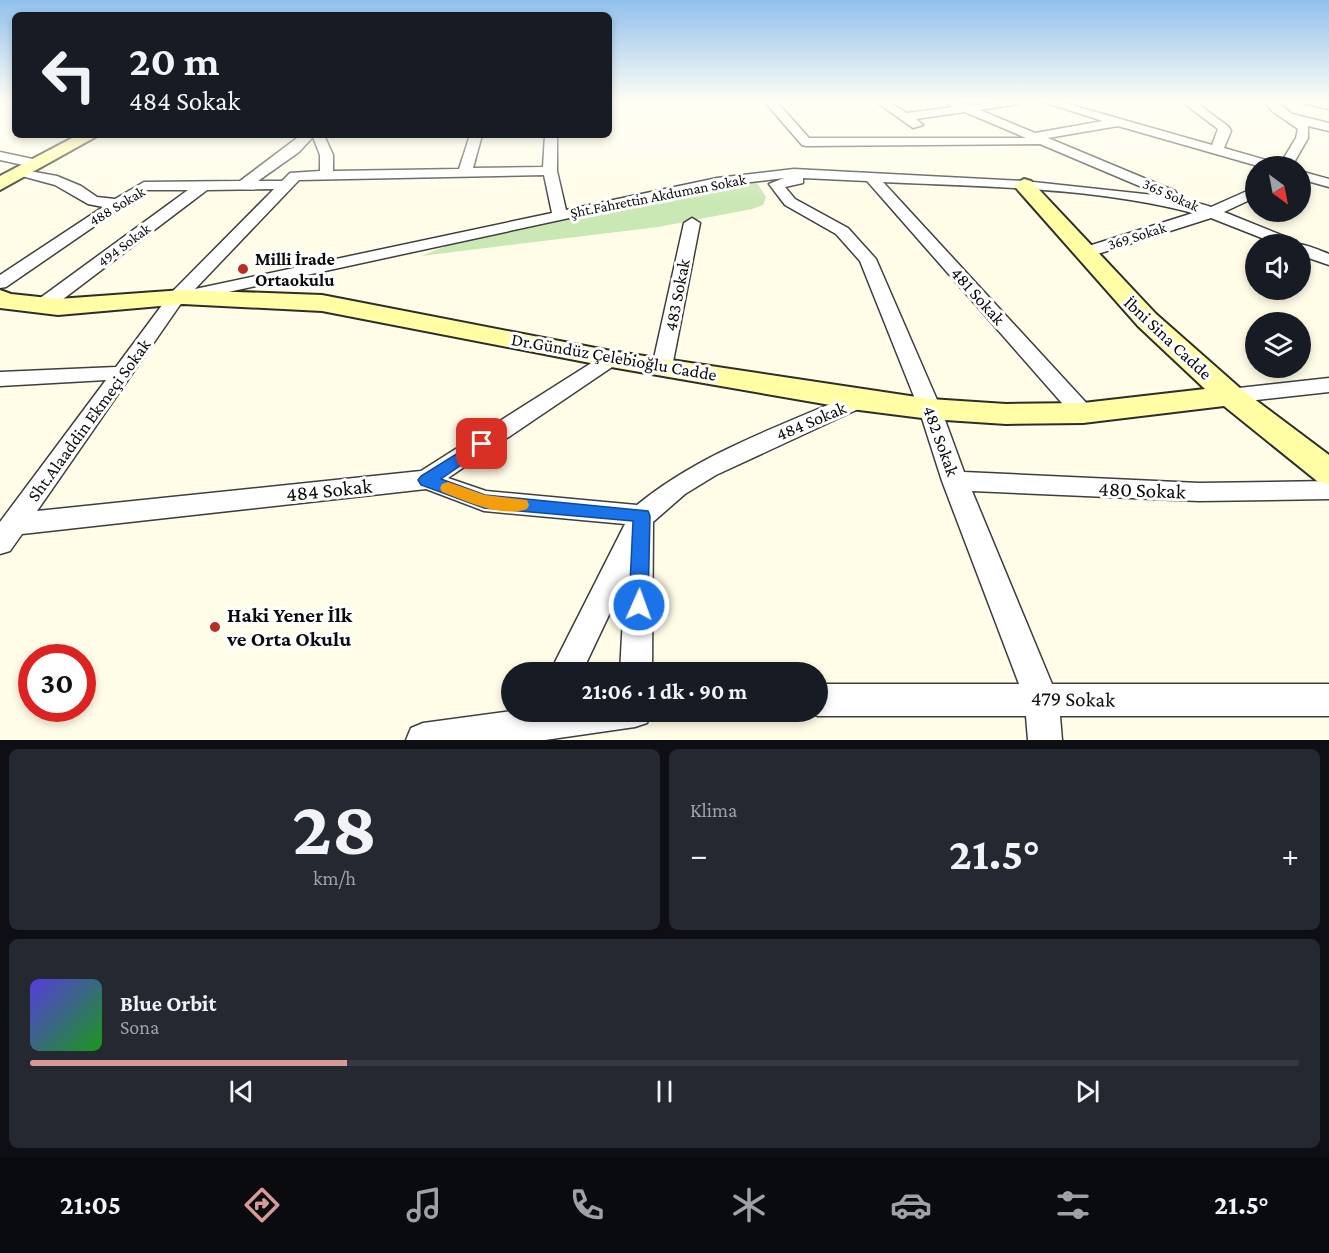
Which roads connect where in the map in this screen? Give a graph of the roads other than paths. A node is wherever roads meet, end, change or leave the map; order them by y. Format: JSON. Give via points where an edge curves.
{"nodes":[{"id":1,"x":800,"y":136,"type":"edge"},
{"id":2,"x":929,"y":136,"type":"edge"},
{"id":3,"x":1028,"y":136,"type":"edge"},
{"id":4,"x":1063,"y":136,"type":"edge"},
{"id":5,"x":1163,"y":136,"type":"edge"},
{"id":6,"x":1223,"y":136,"type":"edge"},
{"id":7,"x":1302,"y":136,"type":"edge"},
{"id":8,"x":86,"y":138,"type":"edge"},
{"id":9,"x":305,"y":138,"type":"edge"},
{"id":10,"x":320,"y":138,"type":"edge"},
{"id":11,"x":475,"y":138,"type":"edge"},
{"id":12,"x":551,"y":138,"type":"edge"},
{"id":13,"x":936,"y":141,"type":"junction"},
{"id":14,"x":1041,"y":141,"type":"junction"},
{"id":15,"x":1216,"y":151,"type":"junction"},
{"id":16,"x":0,"y":156,"type":"edge"},
{"id":17,"x":1291,"y":156,"type":"edge"},
{"id":18,"x":1245,"y":159,"type":"edge"},
{"id":19,"x":30,"y":168,"type":"junction"},
{"id":20,"x":550,"y":171,"type":"junction"},
{"id":21,"x":465,"y":173,"type":"junction"},
{"id":22,"x":325,"y":176,"type":"junction"},
{"id":23,"x":1311,"y":178,"type":"edge"},
{"id":24,"x":873,"y":179,"type":"junction"},
{"id":25,"x":292,"y":181,"type":"junction"},
{"id":26,"x":1329,"y":183,"type":"edge"},
{"id":27,"x":0,"y":184,"type":"edge"},
{"id":28,"x":244,"y":184,"type":"junction"},
{"id":29,"x":204,"y":185,"type":"junction"},
{"id":30,"x":1024,"y":186,"type":"junction"},
{"id":31,"x":1245,"y":196,"type":"edge"},
{"id":32,"x":118,"y":204,"type":"junction"},
{"id":33,"x":1210,"y":213,"type":"junction"},
{"id":34,"x":560,"y":216,"type":"junction"},
{"id":35,"x":692,"y":223,"type":"dead end"},
{"id":36,"x":1264,"y":234,"type":"edge"},
{"id":37,"x":1085,"y":253,"type":"junction"},
{"id":38,"x":1311,"y":253,"type":"edge"},
{"id":39,"x":1329,"y":260,"type":"edge"},
{"id":40,"x":0,"y":283,"type":"edge"},
{"id":41,"x":0,"y":297,"type":"edge"},
{"id":42,"x":180,"y":297,"type":"junction"},
{"id":43,"x":43,"y":305,"type":"junction"},
{"id":44,"x":611,"y":358,"type":"junction"},
{"id":45,"x":662,"y":367,"type":"junction"},
{"id":46,"x":124,"y":373,"type":"junction"},
{"id":47,"x":0,"y":378,"type":"edge"},
{"id":48,"x":1329,"y":385,"type":"edge"},
{"id":49,"x":1230,"y":396,"type":"junction"},
{"id":50,"x":859,"y":400,"type":"junction"},
{"id":51,"x":930,"y":408,"type":"junction"},
{"id":52,"x":1083,"y":413,"type":"junction"},
{"id":53,"x":1329,"y":472,"type":"edge"},
{"id":54,"x":427,"y":480,"type":"junction"},
{"id":55,"x":955,"y":481,"type":"junction"},
{"id":56,"x":1329,"y":490,"type":"edge"},
{"id":57,"x":642,"y":516,"type":"junction"},
{"id":58,"x":7,"y":533,"type":"edge"},
{"id":59,"x":571,"y":662,"type":"edge"},
{"id":60,"x":636,"y":662,"type":"edge"},
{"id":61,"x":1041,"y":698,"type":"junction"},
{"id":62,"x":828,"y":700,"type":"edge"},
{"id":63,"x":1329,"y":700,"type":"edge"},
{"id":64,"x":520,"y":722,"type":"edge"},
{"id":65,"x":438,"y":739,"type":"edge"},
{"id":66,"x":1045,"y":740,"type":"edge"}],
"edges":[{"from":1,"to":13,"type":"street","via":[[806,142]]},
{"from":2,"to":13,"type":"street"},
{"from":3,"to":14,"type":"street","name":"365 Sokak"},
{"from":4,"to":14,"type":"street"},
{"from":5,"to":15,"type":"street"},
{"from":6,"to":15,"type":"street"},
{"from":7,"to":17,"type":"street"},
{"from":8,"to":19,"type":"street"},
{"from":9,"to":28,"type":"street"},
{"from":10,"to":22,"type":"street","via":[[329,161]]},
{"from":11,"to":21,"type":"street"},
{"from":12,"to":20,"type":"street"},
{"from":13,"to":14,"type":"street"},
{"from":14,"to":33,"type":"street","name":"365 Sokak"},
{"from":15,"to":18,"type":"street"},
{"from":16,"to":19,"type":"street"},
{"from":19,"to":27,"type":"street"},
{"from":19,"to":32,"type":"street","via":[[71,184],[93,201]]},
{"from":20,"to":21,"type":"street","name":"488 Sokak"},
{"from":20,"to":34,"type":"street"},
{"from":21,"to":22,"type":"street","name":"488 Sokak"},
{"from":22,"to":25,"type":"street","name":"488 Sokak"},
{"from":23,"to":26,"type":"street"},
{"from":24,"to":30,"type":"street","name":"Şht.Fahrettin Akduman Sokak"},
{"from":24,"to":34,"type":"street","name":"Şht.Fahrettin Akduman Sokak","via":[[802,173],[757,176]]},
{"from":24,"to":51,"type":"street","name":"482 Sokak","via":[[791,180],[776,184],[790,202],[842,231],[868,259]]},
{"from":24,"to":52,"type":"street","name":"481 Sokak"},
{"from":25,"to":28,"type":"street","name":"488 Sokak"},
{"from":25,"to":42,"type":"street","name":"Sht.Alaaddin Ekmeçi Sokak"},
{"from":28,"to":29,"type":"street","name":"488 Sokak"},
{"from":29,"to":32,"type":"street","name":"488 Sokak","via":[[144,186]]},
{"from":29,"to":43,"type":"street","name":"494 Sokak"},
{"from":30,"to":33,"type":"street","name":"Şht.Fahrettin Akduman Sokak","via":[[1152,198]]},
{"from":30,"to":37,"type":"street","name":"İbni Sina Cadde"},
{"from":31,"to":33,"type":"street","name":"369 Sokak"},
{"from":32,"to":40,"type":"street","name":"488 Sokak"},
{"from":33,"to":36,"type":"street","name":"365 Sokak"},
{"from":33,"to":37,"type":"street","name":"369 Sokak"},
{"from":34,"to":42,"type":"street","name":"Şht.Fahrettin Akduman Sokak"},
{"from":35,"to":45,"type":"street","name":"483 Sokak"},
{"from":37,"to":49,"type":"street","name":"İbni Sina Cadde","via":[[1147,321]]},
{"from":38,"to":39,"type":"street"},
{"from":41,"to":43,"type":"street","name":"Dr.Gündüz Çelebioğlu Cadde","via":[[3,301]]},
{"from":42,"to":43,"type":"street","name":"Dr.Gündüz Çelebioğlu Cadde"},
{"from":42,"to":44,"type":"street","name":"Dr.Gündüz Çelebioğlu Cadde","via":[[322,303]]},
{"from":42,"to":46,"type":"street","name":"Sht.Alaaddin Ekmeçi Sokak"},
{"from":44,"to":45,"type":"street","name":"Dr.Gündüz Çelebioğlu Cadde"},
{"from":44,"to":54,"type":"street"},
{"from":45,"to":50,"type":"street","name":"Dr.Gündüz Çelebioğlu Cadde"},
{"from":46,"to":47,"type":"street"},
{"from":46,"to":58,"type":"street","name":"Sht.Alaaddin Ekmeçi Sokak"},
{"from":48,"to":49,"type":"street"},
{"from":49,"to":52,"type":"street","name":"Dr.Gündüz Çelebioğlu Cadde"},
{"from":49,"to":53,"type":"street","name":"İbni Sina Cadde"},
{"from":50,"to":51,"type":"street","name":"Dr.Gündüz Çelebioğlu Cadde"},
{"from":50,"to":57,"type":"street","name":"484 Sokak","via":[[706,469],[676,487]]},
{"from":51,"to":52,"type":"street","name":"Dr.Gündüz Çelebioğlu Cadde","via":[[1006,414]]},
{"from":51,"to":55,"type":"street","name":"482 Sokak"},
{"from":54,"to":57,"type":"street","name":"484 Sokak","via":[[484,501]]},
{"from":54,"to":58,"type":"street","name":"484 Sokak"},
{"from":55,"to":56,"type":"street","name":"480 Sokak","via":[[1199,492]]},
{"from":55,"to":61,"type":"street","name":"482 Sokak"},
{"from":57,"to":59,"type":"street","name":"484 Sokak"},
{"from":57,"to":60,"type":"street"},
{"from":61,"to":62,"type":"street","name":"479 Sokak"},
{"from":61,"to":63,"type":"street","name":"479 Sokak"},
{"from":61,"to":66,"type":"street","name":"482 Sokak"},
{"from":64,"to":65,"type":"street"}]}
